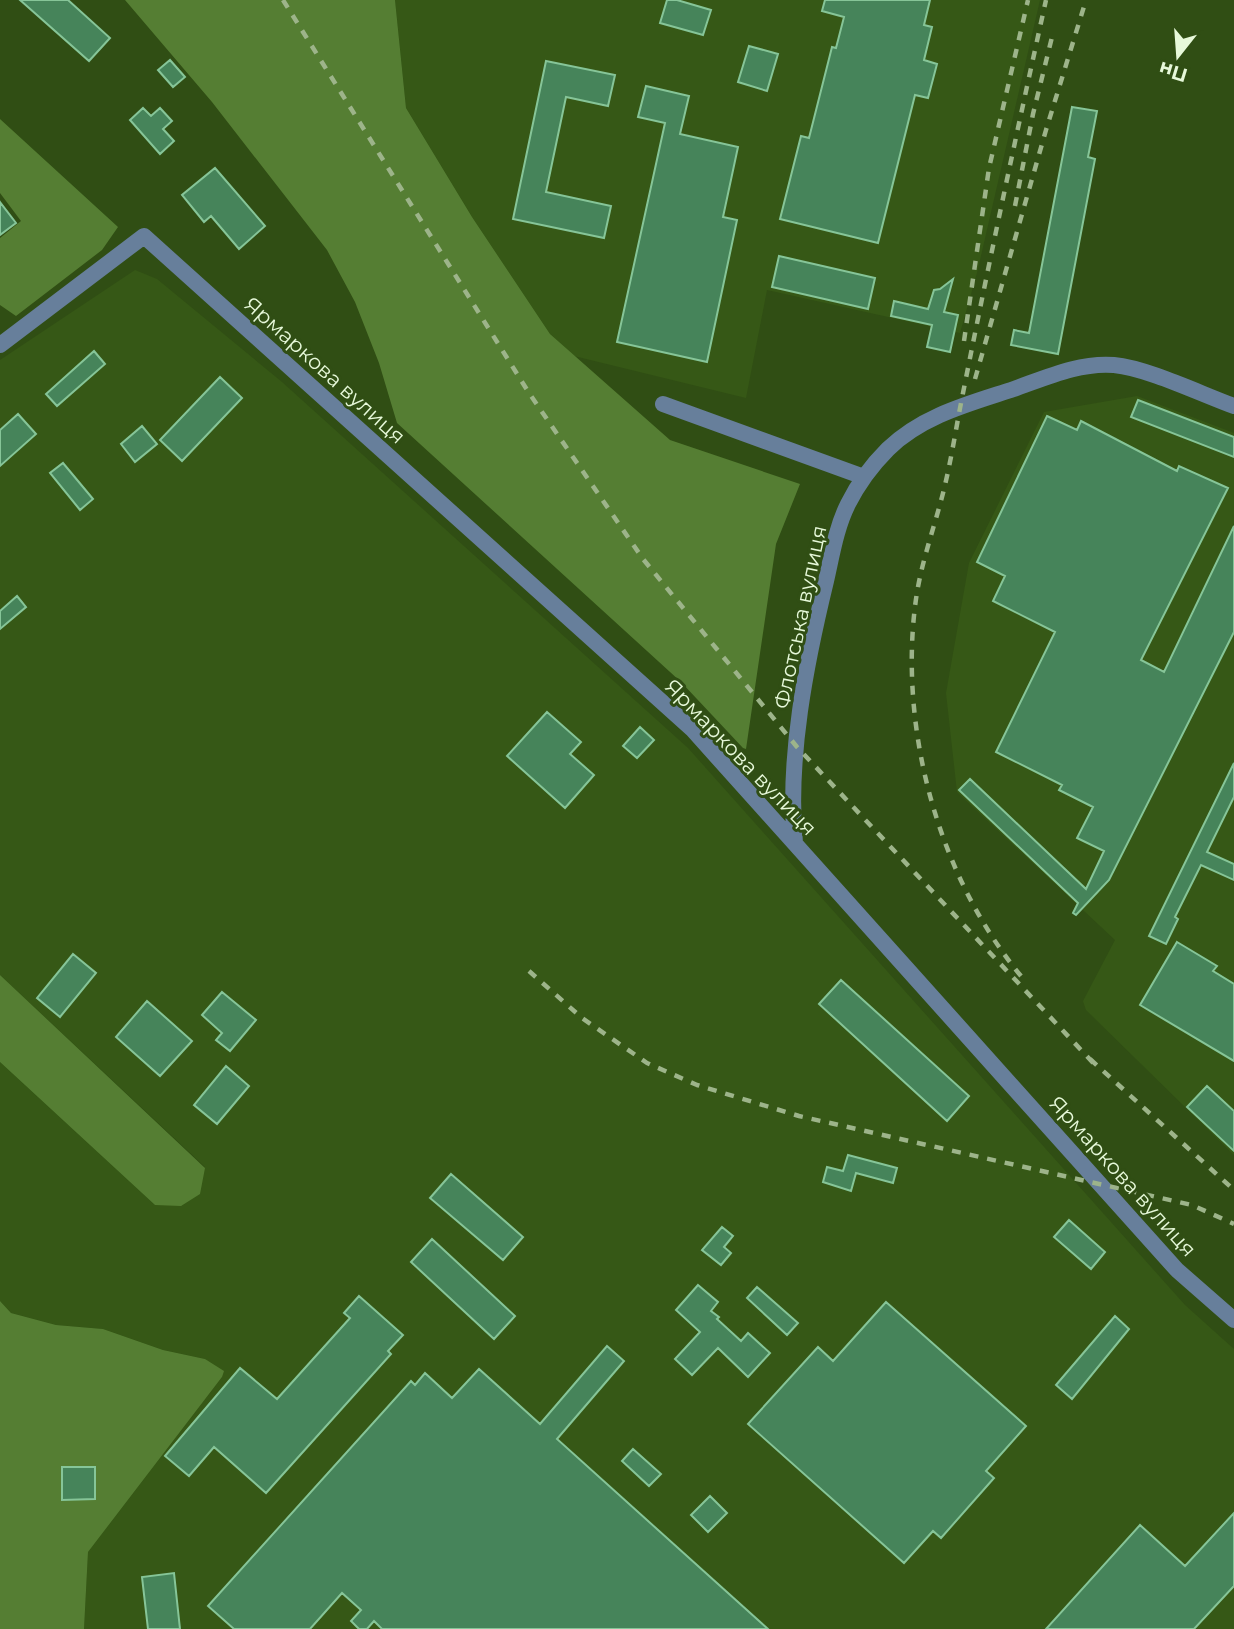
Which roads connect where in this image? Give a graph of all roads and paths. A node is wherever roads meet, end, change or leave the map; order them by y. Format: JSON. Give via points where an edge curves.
{"nodes":[{"id":1,"x":0,"y":345,"type":"edge"},
{"id":2,"x":663,"y":404,"type":"dead end"},
{"id":3,"x":1234,"y":406,"type":"edge"},
{"id":4,"x":864,"y":477,"type":"junction"},
{"id":5,"x":795,"y":843,"type":"junction"},
{"id":6,"x":1234,"y":1320,"type":"edge"}],
"edges":[{"from":1,"to":5,"type":"street","name":"Ярмаркова вулиця","via":[[144,236],[692,729]]},
{"from":2,"to":4,"type":"street"},
{"from":3,"to":4,"type":"street","name":"Флотська вулиця","via":[[1136,370],[1115,365],[1089,367],[940,414],[889,448]]},
{"from":4,"to":5,"type":"street","name":"Флотська вулиця","via":[[839,528],[804,691],[792,805]]},
{"from":5,"to":6,"type":"street","name":"Ярмаркова вулиця","via":[[1177,1270]]}]}
